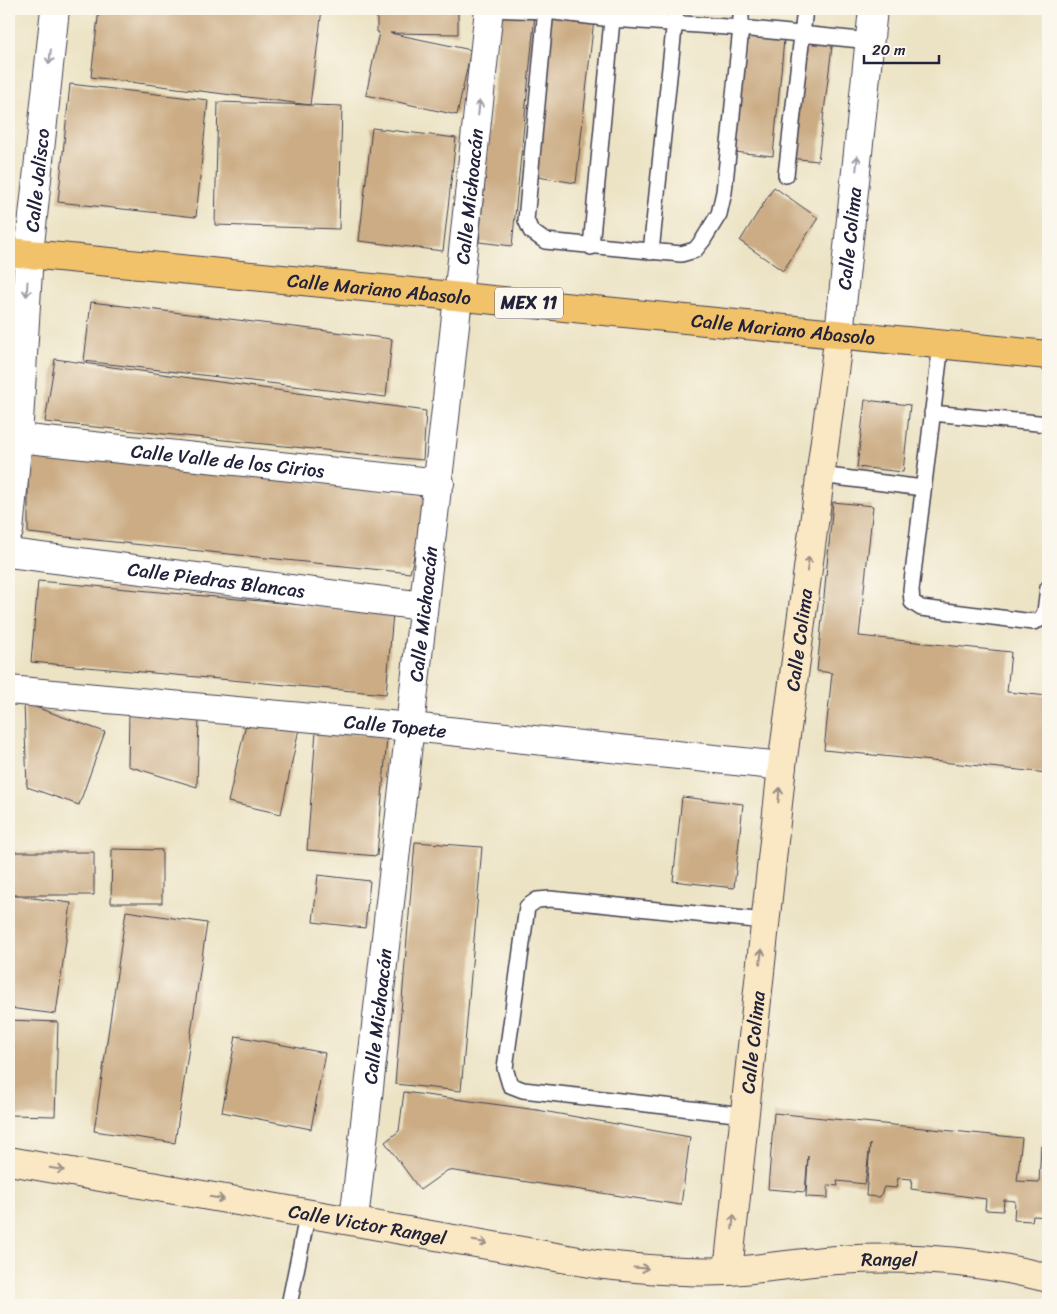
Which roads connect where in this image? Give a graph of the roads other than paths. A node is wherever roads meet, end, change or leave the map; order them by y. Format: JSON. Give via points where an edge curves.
{"nodes":[{"id":1,"x":55,"y":9,"type":"edge"},
{"id":2,"x":489,"y":9,"type":"edge"},
{"id":3,"x":676,"y":9,"type":"edge"},
{"id":4,"x":741,"y":9,"type":"edge"},
{"id":5,"x":805,"y":9,"type":"edge"},
{"id":6,"x":874,"y":9,"type":"edge"},
{"id":7,"x":546,"y":10,"type":"edge"},
{"id":8,"x":612,"y":14,"type":"edge"},
{"id":9,"x":674,"y":25,"type":"junction"},
{"id":10,"x":741,"y":28,"type":"junction"},
{"id":11,"x":803,"y":35,"type":"junction"},
{"id":12,"x":870,"y":41,"type":"junction"},
{"id":13,"x":786,"y":175,"type":"dead end"},
{"id":14,"x":591,"y":247,"type":"junction"},
{"id":15,"x":651,"y":252,"type":"junction"},
{"id":16,"x":19,"y":253,"type":"edge"},
{"id":17,"x":459,"y":296,"type":"junction"},
{"id":18,"x":839,"y":334,"type":"junction"},
{"id":19,"x":941,"y":344,"type":"junction"},
{"id":20,"x":1048,"y":355,"type":"edge"},
{"id":21,"x":932,"y":413,"type":"junction"},
{"id":22,"x":1048,"y":424,"type":"edge"},
{"id":23,"x":18,"y":438,"type":"junction"},
{"id":24,"x":820,"y":475,"type":"junction"},
{"id":25,"x":440,"y":483,"type":"junction"},
{"id":26,"x":924,"y":488,"type":"junction"},
{"id":27,"x":9,"y":531,"type":"edge"},
{"id":28,"x":9,"y":553,"type":"edge"},
{"id":29,"x":1048,"y":588,"type":"edge"},
{"id":30,"x":423,"y":606,"type":"junction"},
{"id":31,"x":9,"y":690,"type":"edge"},
{"id":32,"x":411,"y":727,"type":"junction"},
{"id":33,"x":782,"y":766,"type":"junction"},
{"id":34,"x":765,"y":921,"type":"junction"},
{"id":35,"x":744,"y":1115,"type":"junction"},
{"id":36,"x":9,"y":1161,"type":"edge"},
{"id":37,"x":308,"y":1212,"type":"junction"},
{"id":38,"x":354,"y":1220,"type":"junction"},
{"id":39,"x":728,"y":1271,"type":"junction"},
{"id":40,"x":1048,"y":1278,"type":"edge"},
{"id":41,"x":289,"y":1305,"type":"edge"}],
"edges":[{"from":1,"to":16,"type":"street","name":"Calle Jalisco","one_way":true},
{"from":2,"to":7,"type":"lane"},
{"from":17,"to":2,"type":"street","name":"Calle Michoacán","one_way":true},
{"from":3,"to":9,"type":"lane"},
{"from":4,"to":10,"type":"lane"},
{"from":5,"to":11,"type":"lane"},
{"from":6,"to":12,"type":"street","name":"Calle Colima"},
{"from":7,"to":8,"type":"lane"},
{"from":7,"to":14,"type":"lane","via":[[526,220],[531,230],[545,241]]},
{"from":8,"to":9,"type":"lane"},
{"from":8,"to":14,"type":"lane"},
{"from":9,"to":10,"type":"lane"},
{"from":9,"to":15,"type":"lane"},
{"from":10,"to":11,"type":"lane"},
{"from":10,"to":15,"type":"lane","via":[[719,214],[695,250],[681,254]]},
{"from":11,"to":12,"type":"lane"},
{"from":11,"to":13,"type":"lane"},
{"from":18,"to":12,"type":"street","name":"Calle Colima","one_way":true},
{"from":14,"to":15,"type":"lane"},
{"from":16,"to":17,"type":"main road","name":"Calle Mariano Abasolo","number":"MEX 11"},
{"from":16,"to":23,"type":"street","name":"Calle Jalisco","one_way":true},
{"from":17,"to":18,"type":"main road","name":"Calle Mariano Abasolo","number":"MEX 11"},
{"from":17,"to":25,"type":"street","name":"Calle Michoacán"},
{"from":18,"to":19,"type":"main road","name":"Calle Mariano Abasolo","number":"MEX 11"},
{"from":18,"to":24,"type":"street","name":"Calle Colima"},
{"from":19,"to":20,"type":"main road","name":"Calle Mariano Abasolo","number":"MEX 11"},
{"from":19,"to":21,"type":"lane"},
{"from":21,"to":22,"type":"lane"},
{"from":21,"to":26,"type":"lane"},
{"from":23,"to":25,"type":"street","name":"Calle Valle de los Cirios"},
{"from":23,"to":27,"type":"street","name":"Calle Jalisco"},
{"from":24,"to":26,"type":"lane"},
{"from":33,"to":24,"type":"street","name":"Calle Colima","one_way":true},
{"from":25,"to":30,"type":"street","name":"Calle Michoacán"},
{"from":26,"to":29,"type":"lane","via":[[912,602],[921,608],[1033,622],[1041,619],[1045,612]]},
{"from":28,"to":30,"type":"street","name":"Calle Piedras Blancas"},
{"from":30,"to":32,"type":"street","name":"Calle Michoacán"},
{"from":31,"to":32,"type":"street","name":"Calle Topete"},
{"from":32,"to":33,"type":"street","name":"Calle Topete"},
{"from":32,"to":38,"type":"street","name":"Calle Michoacán"},
{"from":34,"to":33,"type":"street","name":"Calle Colima","one_way":true},
{"from":35,"to":34,"type":"street","name":"Calle Colima","one_way":true},
{"from":34,"to":35,"type":"lane","via":[[536,900],[527,907],[505,1068],[510,1085],[523,1090]]},
{"from":39,"to":35,"type":"street","name":"Calle Colima","one_way":true},
{"from":36,"to":37,"type":"street","name":"Calle Victor Rangel","one_way":true},
{"from":37,"to":38,"type":"street","name":"Calle Victor Rangel"},
{"from":37,"to":41,"type":"lane"},
{"from":38,"to":39,"type":"street","name":"Calle Victor Rangel","one_way":true,"via":[[596,1264],[639,1269]]},
{"from":39,"to":40,"type":"street","name":"Rangel","via":[[837,1260],[932,1260],[1018,1270]]}]}
